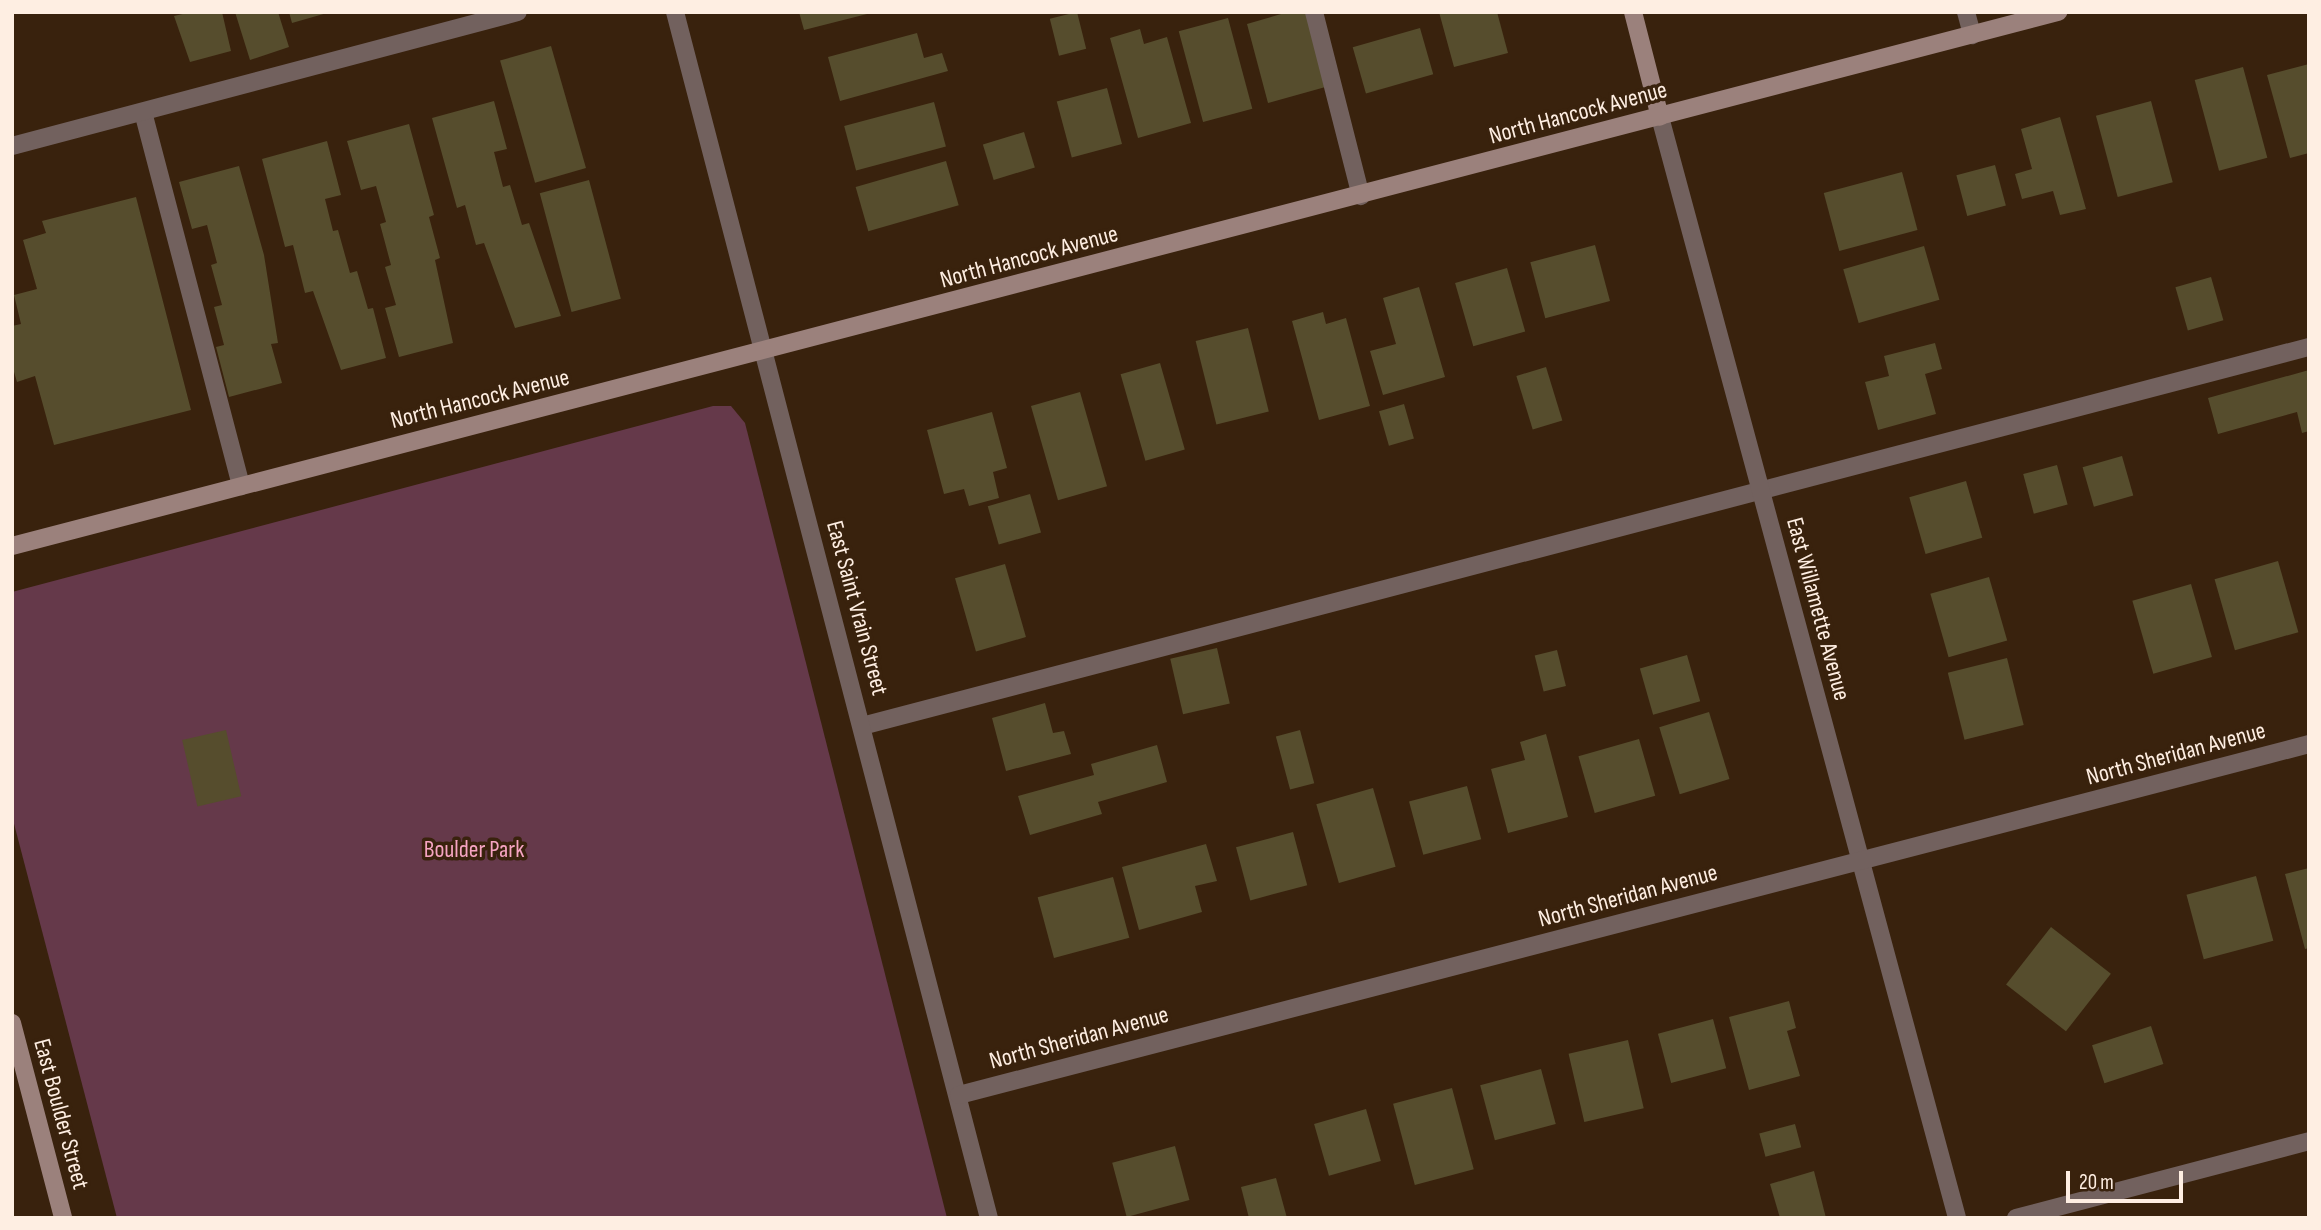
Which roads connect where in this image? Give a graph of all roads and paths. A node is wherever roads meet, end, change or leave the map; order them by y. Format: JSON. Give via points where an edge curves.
{"nodes":[{"id":1,"x":518,"y":12,"type":"edge"},
{"id":2,"x":676,"y":12,"type":"edge"},
{"id":3,"x":1314,"y":12,"type":"edge"},
{"id":4,"x":1633,"y":12,"type":"edge"},
{"id":5,"x":1966,"y":12,"type":"edge"},
{"id":6,"x":2057,"y":12,"type":"edge"},
{"id":7,"x":1972,"y":35,"type":"junction"},
{"id":8,"x":143,"y":112,"type":"junction"},
{"id":9,"x":1660,"y":117,"type":"junction"},
{"id":10,"x":12,"y":146,"type":"edge"},
{"id":11,"x":1361,"y":195,"type":"junction"},
{"id":12,"x":2309,"y":347,"type":"edge"},
{"id":13,"x":765,"y":352,"type":"junction"},
{"id":14,"x":241,"y":486,"type":"junction"},
{"id":15,"x":1760,"y":488,"type":"junction"},
{"id":16,"x":12,"y":546,"type":"edge"},
{"id":17,"x":862,"y":726,"type":"junction"},
{"id":18,"x":2309,"y":744,"type":"edge"},
{"id":19,"x":1861,"y":860,"type":"junction"},
{"id":20,"x":12,"y":1023,"type":"edge"},
{"id":21,"x":959,"y":1095,"type":"junction"},
{"id":22,"x":2309,"y":1141,"type":"edge"},
{"id":23,"x":63,"y":1218,"type":"edge"},
{"id":24,"x":989,"y":1218,"type":"edge"},
{"id":25,"x":1957,"y":1218,"type":"edge"},
{"id":26,"x":2016,"y":1218,"type":"edge"}],
"edges":[{"from":1,"to":8,"type":"street"},
{"from":2,"to":13,"type":"street","name":"East Saint Vrain Street"},
{"from":3,"to":11,"type":"street"},
{"from":4,"to":9,"type":"main road","name":"East Willamette Avenue"},
{"from":5,"to":7,"type":"street"},
{"from":6,"to":7,"type":"main road","name":"North Hancock Avenue"},
{"from":7,"to":9,"type":"main road","name":"North Hancock Avenue"},
{"from":8,"to":10,"type":"street"},
{"from":8,"to":14,"type":"street"},
{"from":9,"to":11,"type":"main road","name":"North Hancock Avenue"},
{"from":9,"to":15,"type":"street","name":"East Willamette Avenue"},
{"from":11,"to":13,"type":"main road","name":"North Hancock Avenue"},
{"from":12,"to":15,"type":"street"},
{"from":13,"to":14,"type":"main road","name":"North Hancock Avenue"},
{"from":13,"to":17,"type":"street","name":"East Saint Vrain Street"},
{"from":14,"to":16,"type":"main road","name":"North Hancock Avenue"},
{"from":15,"to":17,"type":"street"},
{"from":15,"to":19,"type":"street","name":"East Willamette Avenue"},
{"from":17,"to":21,"type":"street","name":"East Saint Vrain Street"},
{"from":18,"to":19,"type":"street","name":"North Sheridan Avenue"},
{"from":19,"to":21,"type":"street","name":"North Sheridan Avenue"},
{"from":19,"to":25,"type":"street","name":"East Willamette Avenue"},
{"from":20,"to":23,"type":"main road","name":"East Boulder Street"},
{"from":21,"to":24,"type":"street","name":"East Saint Vrain Street"},
{"from":22,"to":26,"type":"street"}]}
